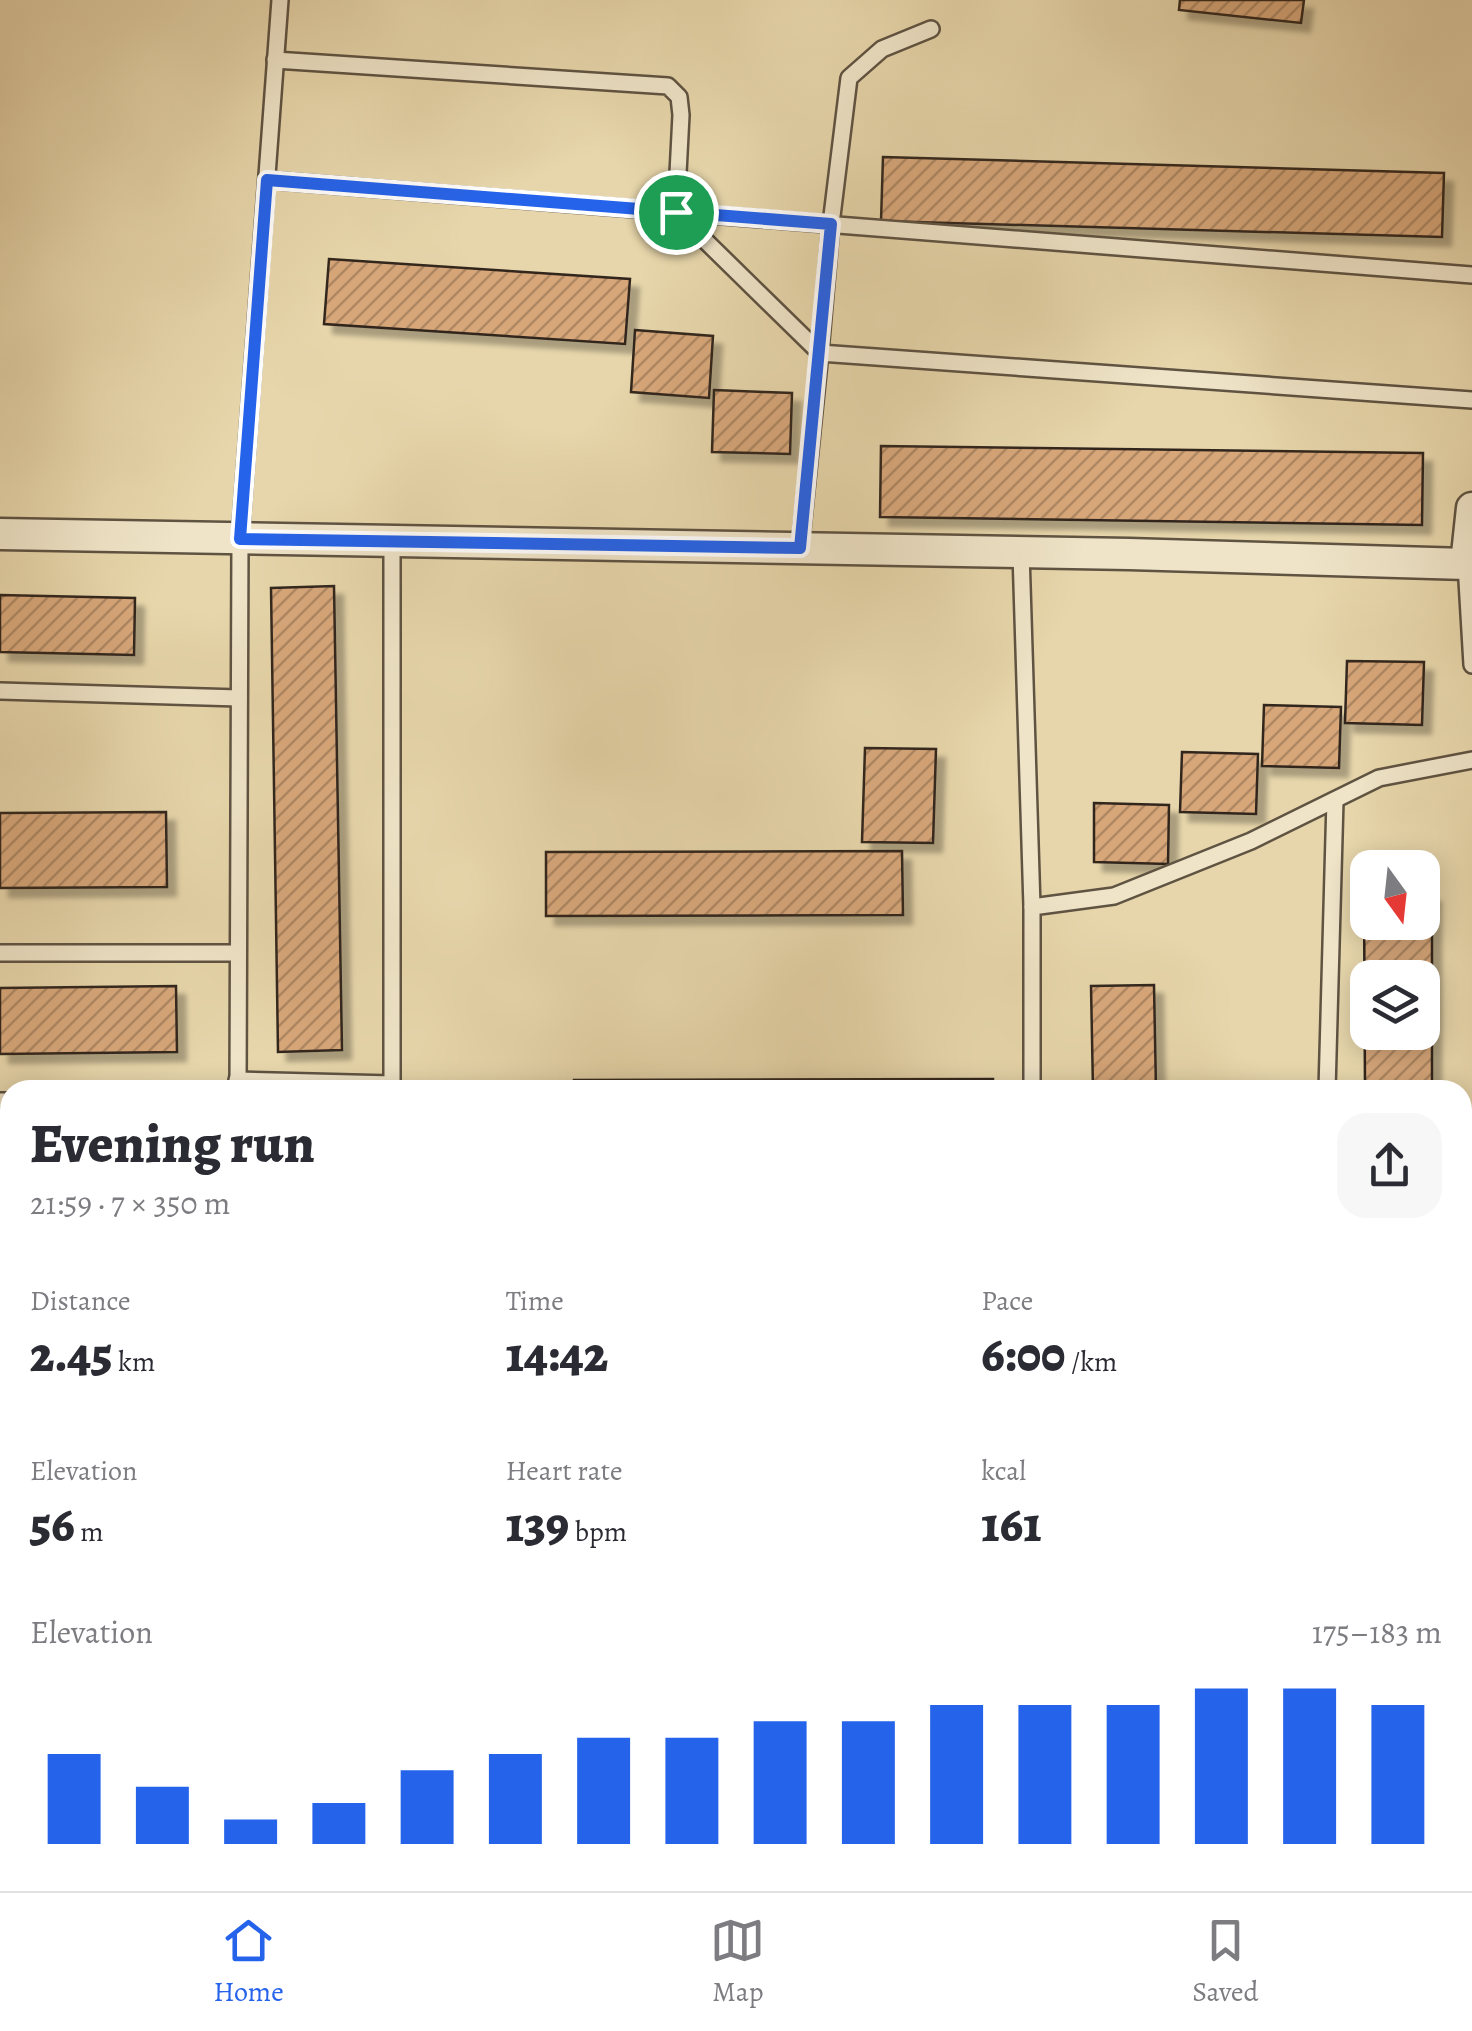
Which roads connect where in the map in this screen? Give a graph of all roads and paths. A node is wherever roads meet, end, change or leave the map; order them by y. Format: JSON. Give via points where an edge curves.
{"nodes":[{"id":1,"x":280,"y":0,"type":"edge"},
{"id":2,"x":931,"y":29,"type":"dead end"},
{"id":3,"x":276,"y":60,"type":"junction"},
{"id":4,"x":267,"y":180,"type":"junction"},
{"id":5,"x":676,"y":212,"type":"junction"},
{"id":6,"x":831,"y":224,"type":"junction"},
{"id":7,"x":1472,"y":275,"type":"edge"},
{"id":8,"x":820,"y":354,"type":"junction"},
{"id":9,"x":1472,"y":400,"type":"edge"},
{"id":10,"x":1472,"y":508,"type":"edge"},
{"id":11,"x":0,"y":534,"type":"edge"},
{"id":12,"x":240,"y":539,"type":"junction"},
{"id":13,"x":392,"y":541,"type":"junction"},
{"id":14,"x":800,"y":548,"type":"junction"},
{"id":15,"x":1021,"y":553,"type":"junction"},
{"id":16,"x":1466,"y":564,"type":"junction"},
{"id":17,"x":1472,"y":665,"type":"edge"},
{"id":18,"x":0,"y":691,"type":"edge"},
{"id":19,"x":240,"y":698,"type":"junction"},
{"id":20,"x":1472,"y":760,"type":"edge"},
{"id":21,"x":1335,"y":800,"type":"junction"},
{"id":22,"x":1032,"y":907,"type":"junction"},
{"id":23,"x":0,"y":953,"type":"edge"},
{"id":24,"x":238,"y":953,"type":"junction"},
{"id":25,"x":238,"y":1080,"type":"edge"},
{"id":26,"x":392,"y":1080,"type":"edge"},
{"id":27,"x":1032,"y":1080,"type":"edge"},
{"id":28,"x":1327,"y":1080,"type":"edge"}],
"edges":[{"from":1,"to":3,"type":"lane"},
{"from":2,"to":6,"type":"lane","via":[[882,49],[849,78]]},
{"from":3,"to":4,"type":"lane"},
{"from":3,"to":5,"type":"lane","via":[[668,86],[680,97]]},
{"from":4,"to":5,"type":"lane"},
{"from":4,"to":12,"type":"lane"},
{"from":5,"to":6,"type":"lane"},
{"from":5,"to":8,"type":"lane"},
{"from":6,"to":7,"type":"lane"},
{"from":6,"to":8,"type":"lane"},
{"from":8,"to":9,"type":"lane"},
{"from":8,"to":14,"type":"lane"},
{"from":10,"to":16,"type":"street"},
{"from":11,"to":12,"type":"street"},
{"from":12,"to":13,"type":"street"},
{"from":12,"to":19,"type":"lane"},
{"from":13,"to":14,"type":"street"},
{"from":13,"to":26,"type":"lane"},
{"from":14,"to":15,"type":"street"},
{"from":15,"to":16,"type":"street"},
{"from":15,"to":22,"type":"lane"},
{"from":16,"to":17,"type":"lane"},
{"from":18,"to":19,"type":"lane"},
{"from":19,"to":24,"type":"lane"},
{"from":20,"to":21,"type":"lane","via":[[1380,778]]},
{"from":21,"to":22,"type":"lane","via":[[1114,896]]},
{"from":21,"to":28,"type":"lane"},
{"from":22,"to":27,"type":"lane"},
{"from":23,"to":24,"type":"lane"},
{"from":24,"to":25,"type":"lane"}]}
